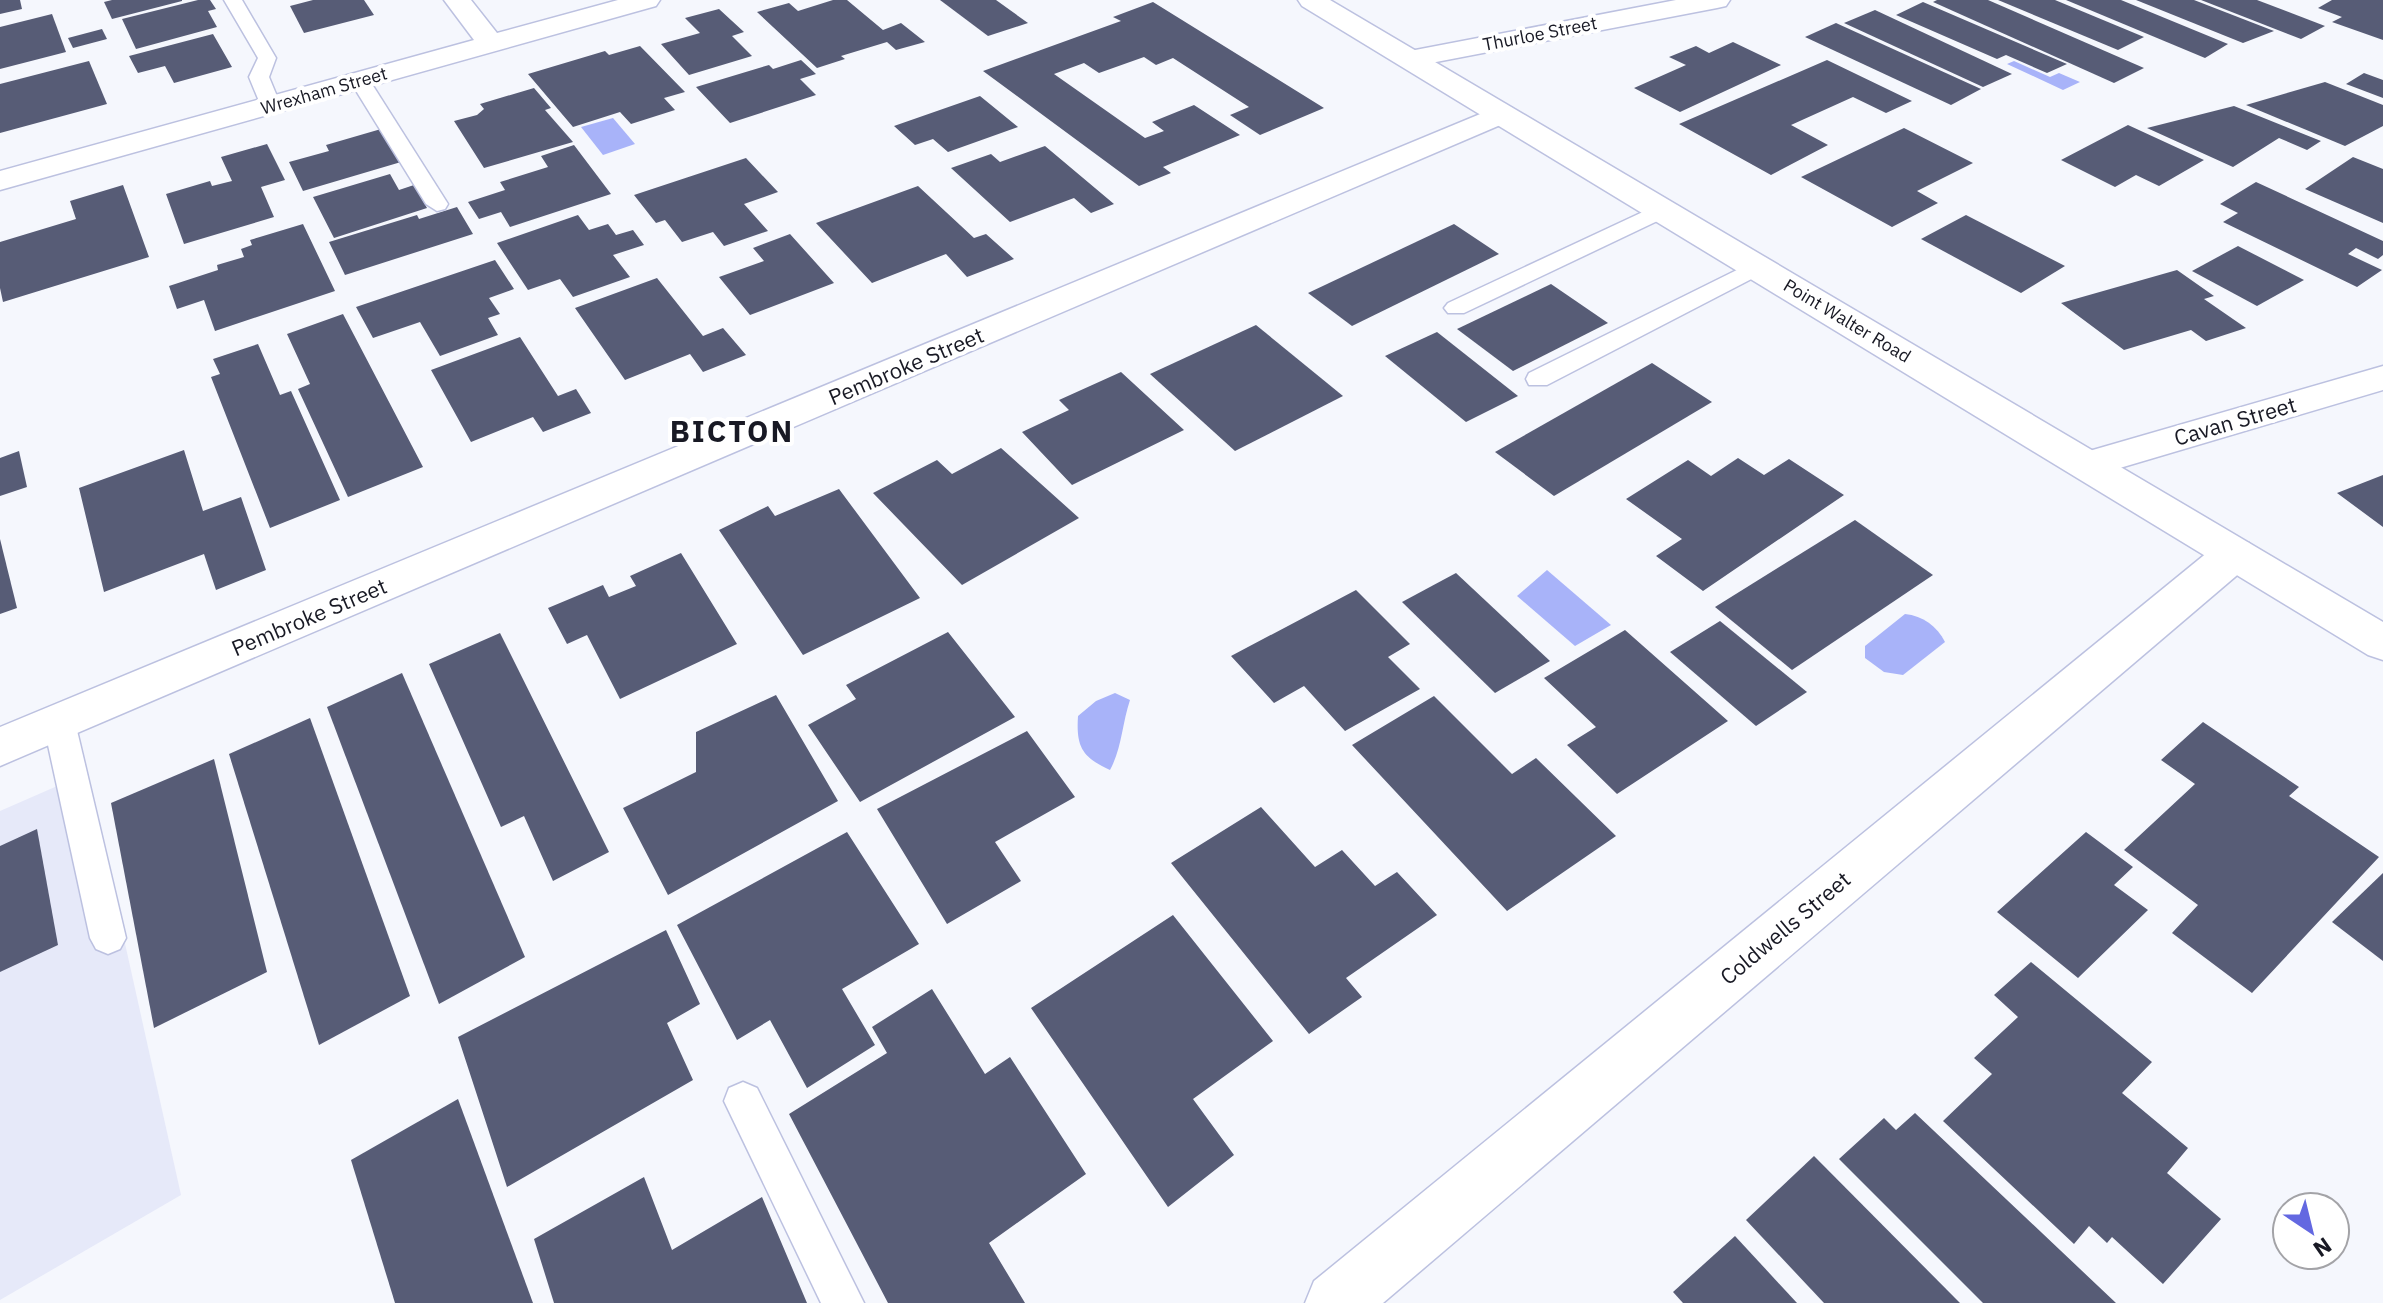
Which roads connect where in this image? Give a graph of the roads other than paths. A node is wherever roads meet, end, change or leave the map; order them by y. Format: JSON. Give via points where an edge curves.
{"nodes":[{"id":1,"x":233,"y":0,"type":"edge"},
{"id":2,"x":457,"y":0,"type":"edge"},
{"id":3,"x":647,"y":0,"type":"edge"},
{"id":4,"x":1311,"y":0,"type":"edge"},
{"id":5,"x":1717,"y":0,"type":"edge"},
{"id":6,"x":491,"y":44,"type":"junction"},
{"id":7,"x":1410,"y":59,"type":"junction"},
{"id":8,"x":360,"y":81,"type":"junction"},
{"id":9,"x":271,"y":106,"type":"junction"},
{"id":10,"x":1502,"y":114,"type":"junction"},
{"id":11,"x":0,"y":181,"type":"edge"},
{"id":12,"x":437,"y":204,"type":"dead end"},
{"id":13,"x":1662,"y":210,"type":"junction"},
{"id":14,"x":1757,"y":267,"type":"junction"},
{"id":15,"x":1456,"y":308,"type":"dead end"},
{"id":16,"x":2383,"y":378,"type":"edge"},
{"id":17,"x":1538,"y":379,"type":"dead end"},
{"id":18,"x":2086,"y":465,"type":"junction"},
{"id":19,"x":2234,"y":554,"type":"junction"},
{"id":20,"x":2383,"y":643,"type":"edge"},
{"id":21,"x":59,"y":722,"type":"junction"},
{"id":22,"x":0,"y":747,"type":"edge"},
{"id":23,"x":108,"y":938,"type":"dead end"},
{"id":24,"x":743,"y":1101,"type":"dead end"},
{"id":25,"x":843,"y":1303,"type":"edge"},
{"id":26,"x":1336,"y":1303,"type":"edge"}],
"edges":[{"from":1,"to":9,"type":"lane","via":[[267,58],[259,77]]},
{"from":2,"to":6,"type":"street"},
{"from":3,"to":6,"type":"street","name":"Wrexham Street"},
{"from":4,"to":7,"type":"street","name":"Point Walter Road"},
{"from":5,"to":7,"type":"street","name":"Thurloe Street"},
{"from":6,"to":8,"type":"street","name":"Wrexham Street"},
{"from":7,"to":10,"type":"street","name":"Point Walter Road"},
{"from":8,"to":9,"type":"street","name":"Wrexham Street"},
{"from":8,"to":12,"type":"lane"},
{"from":9,"to":11,"type":"street","name":"Wrexham Street"},
{"from":10,"to":13,"type":"street","name":"Point Walter Road"},
{"from":10,"to":21,"type":"street","name":"Pembroke Street"},
{"from":13,"to":14,"type":"street","name":"Point Walter Road"},
{"from":13,"to":15,"type":"lane"},
{"from":14,"to":17,"type":"lane"},
{"from":14,"to":18,"type":"street","name":"Point Walter Road"},
{"from":16,"to":18,"type":"street","name":"Cavan Street"},
{"from":18,"to":19,"type":"street","name":"Point Walter Road"},
{"from":19,"to":20,"type":"street","name":"Point Walter Road"},
{"from":19,"to":26,"type":"street","name":"Coldwells Street"},
{"from":21,"to":22,"type":"street","name":"Pembroke Street"},
{"from":21,"to":23,"type":"lane"},
{"from":24,"to":25,"type":"lane"}]}
